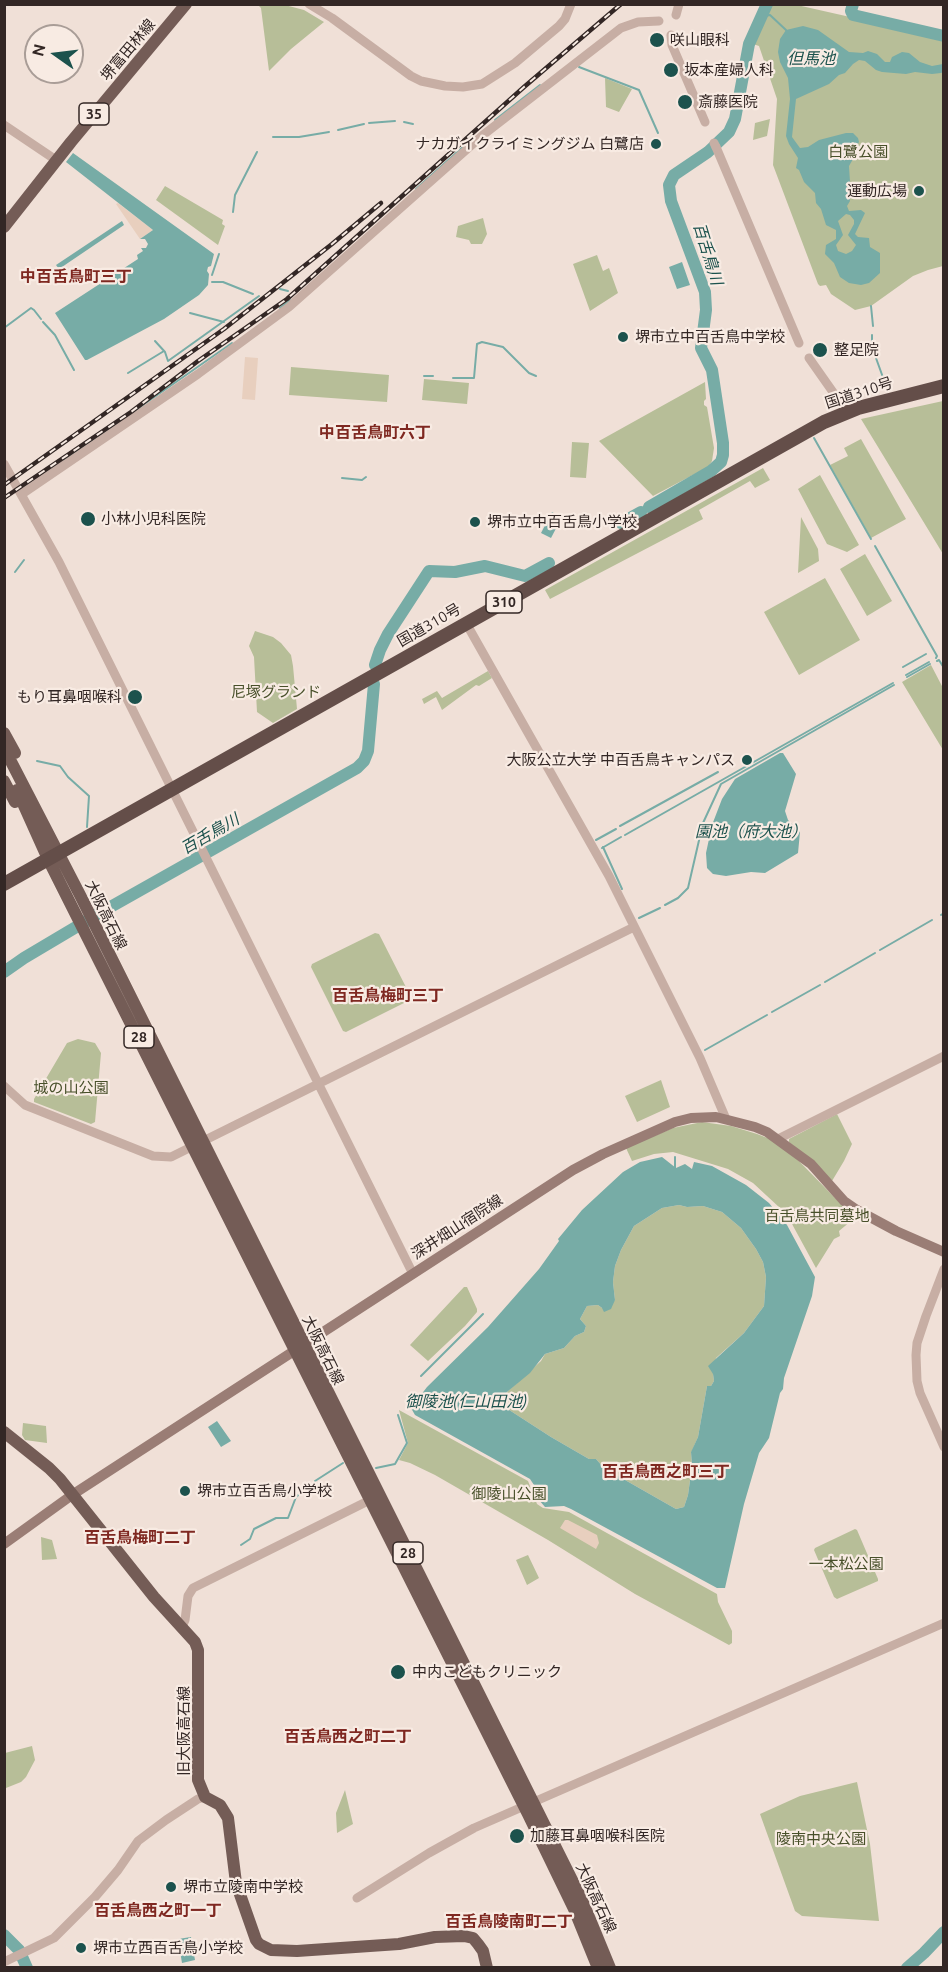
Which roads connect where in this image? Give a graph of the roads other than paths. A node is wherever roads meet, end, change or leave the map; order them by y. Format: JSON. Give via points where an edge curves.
{"nodes":[{"id":1,"x":186,"y":4,"type":"edge"},
{"id":2,"x":309,"y":4,"type":"edge"},
{"id":3,"x":571,"y":4,"type":"edge"},
{"id":4,"x":680,"y":4,"type":"edge"},
{"id":5,"x":676,"y":15,"type":"dead end"},
{"id":6,"x":659,"y":21,"type":"dead end"},
{"id":7,"x":671,"y":35,"type":"dead end"},
{"id":8,"x":705,"y":122,"type":"dead end"},
{"id":9,"x":4,"y":125,"type":"edge"},
{"id":10,"x":714,"y":143,"type":"dead end"},
{"id":11,"x":56,"y":160,"type":"junction"},
{"id":12,"x":4,"y":227,"type":"edge"},
{"id":13,"x":799,"y":343,"type":"dead end"},
{"id":14,"x":809,"y":358,"type":"dead end"},
{"id":15,"x":944,"y":386,"type":"edge"},
{"id":16,"x":848,"y":412,"type":"junction"},
{"id":17,"x":4,"y":464,"type":"edge"},
{"id":18,"x":22,"y":494,"type":"junction"},
{"id":19,"x":466,"y":623,"type":"junction"},
{"id":20,"x":4,"y":733,"type":"edge"},
{"id":21,"x":4,"y":748,"type":"edge"},
{"id":22,"x":4,"y":765,"type":"edge"},
{"id":23,"x":4,"y":781,"type":"edge"},
{"id":24,"x":171,"y":789,"type":"junction"},
{"id":25,"x":40,"y":841,"type":"junction"},
{"id":26,"x":75,"y":844,"type":"junction"},
{"id":27,"x":53,"y":856,"type":"junction"},
{"id":28,"x":4,"y":884,"type":"edge"},
{"id":29,"x":634,"y":927,"type":"junction"},
{"id":30,"x":944,"y":1056,"type":"edge"},
{"id":31,"x":318,"y":1084,"type":"junction"},
{"id":32,"x":4,"y":1086,"type":"edge"},
{"id":33,"x":726,"y":1119,"type":"junction"},
{"id":34,"x":778,"y":1139,"type":"junction"},
{"id":35,"x":198,"y":1144,"type":"junction"},
{"id":36,"x":944,"y":1252,"type":"edge"},
{"id":37,"x":944,"y":1269,"type":"edge"},
{"id":38,"x":413,"y":1274,"type":"junction"},
{"id":39,"x":299,"y":1347,"type":"junction"},
{"id":40,"x":4,"y":1432,"type":"edge"},
{"id":41,"x":944,"y":1447,"type":"edge"},
{"id":42,"x":72,"y":1495,"type":"junction"},
{"id":43,"x":370,"y":1500,"type":"junction"},
{"id":44,"x":4,"y":1544,"type":"edge"},
{"id":45,"x":944,"y":1623,"type":"edge"},
{"id":46,"x":182,"y":1627,"type":"junction"},
{"id":47,"x":205,"y":1797,"type":"junction"},
{"id":48,"x":528,"y":1804,"type":"junction"},
{"id":49,"x":357,"y":1898,"type":"dead end"},
{"id":50,"x":4,"y":1962,"type":"edge"},
{"id":51,"x":487,"y":1968,"type":"edge"},
{"id":52,"x":598,"y":1968,"type":"edge"},
{"id":53,"x":610,"y":1968,"type":"edge"}],
"edges":[{"from":1,"to":11,"type":"main road","name":"堺富田林線","number":"35"},
{"from":2,"to":3,"type":"street","via":[[411,76],[463,87],[482,84],[514,63],[559,26]]},
{"from":4,"to":5,"type":"street"},
{"from":6,"to":18,"type":"street","via":[[621,28],[483,135],[289,307]]},
{"from":7,"to":8,"type":"street"},
{"from":9,"to":11,"type":"street"},
{"from":10,"to":13,"type":"street"},
{"from":11,"to":12,"type":"main road","name":"堺富田林線","number":"35"},
{"from":14,"to":16,"type":"street"},
{"from":15,"to":16,"type":"highway","name":"国道310号","number":"310"},
{"from":16,"to":19,"type":"highway","name":"国道310号","number":"310","via":[[785,443]]},
{"from":17,"to":18,"type":"street"},
{"from":18,"to":24,"type":"street"},
{"from":19,"to":24,"type":"highway","name":"国道310号","number":"310"},
{"from":19,"to":29,"type":"street","via":[[580,823]]},
{"from":20,"to":26,"type":"main road","via":[[54,833]]},
{"from":21,"to":27,"type":"main road","name":"大阪高石線","number":"28"},
{"from":22,"to":25,"type":"main road","name":"大阪高石線","number":"28"},
{"from":23,"to":25,"type":"main road"},
{"from":24,"to":26,"type":"highway","name":"国道310号","number":"310"},
{"from":24,"to":31,"type":"street"},
{"from":25,"to":27,"type":"main road","name":"大阪高石線","number":"28"},
{"from":26,"to":27,"type":"highway","name":"国道310号","number":"310"},
{"from":27,"to":28,"type":"highway","name":"国道310号","number":"310"},
{"from":27,"to":35,"type":"main road","name":"大阪高石線","number":"28"},
{"from":29,"to":31,"type":"street"},
{"from":29,"to":33,"type":"street"},
{"from":30,"to":34,"type":"street"},
{"from":31,"to":35,"type":"street"},
{"from":31,"to":38,"type":"street"},
{"from":32,"to":35,"type":"street","via":[[25,1105],[153,1156],[171,1157]]},
{"from":33,"to":34,"type":"main road","name":"深井畑山宿院線"},
{"from":33,"to":38,"type":"main road","name":"深井畑山宿院線","via":[[706,1117],[675,1122],[603,1154]]},
{"from":34,"to":36,"type":"main road","name":"深井畑山宿院線","via":[[811,1164],[857,1210]]},
{"from":35,"to":39,"type":"main road","name":"大阪高石線","number":"28"},
{"from":37,"to":41,"type":"street","via":[[916,1355],[920,1393]]},
{"from":38,"to":39,"type":"main road","name":"深井畑山宿院線"},
{"from":39,"to":42,"type":"main road","name":"深井畑山宿院線"},
{"from":39,"to":43,"type":"main road","name":"大阪高石線","number":"28"},
{"from":39,"to":48,"type":"main road","name":"大阪高石線","number":"28"},
{"from":40,"to":42,"type":"main road","name":"旧大阪高石線","via":[[49,1468]]},
{"from":42,"to":44,"type":"main road","name":"深井畑山宿院線"},
{"from":42,"to":46,"type":"main road","name":"旧大阪高石線"},
{"from":43,"to":46,"type":"street","via":[[193,1588]]},
{"from":43,"to":48,"type":"main road","name":"大阪高石線","number":"28"},
{"from":45,"to":48,"type":"street"},
{"from":46,"to":47,"type":"main road","name":"旧大阪高石線","via":[[198,1650],[198,1780]]},
{"from":47,"to":50,"type":"street","via":[[138,1841],[107,1883],[54,1938]]},
{"from":47,"to":51,"type":"main road","via":[[220,1804],[228,1818],[236,1883],[256,1940],[264,1948],[297,1951],[464,1936],[478,1944]]},
{"from":48,"to":49,"type":"street","via":[[474,1828]]},
{"from":48,"to":52,"type":"main road","name":"大阪高石線","number":"28"},
{"from":48,"to":53,"type":"main road","name":"大阪高石線","number":"28","via":[[582,1900]]}]}
